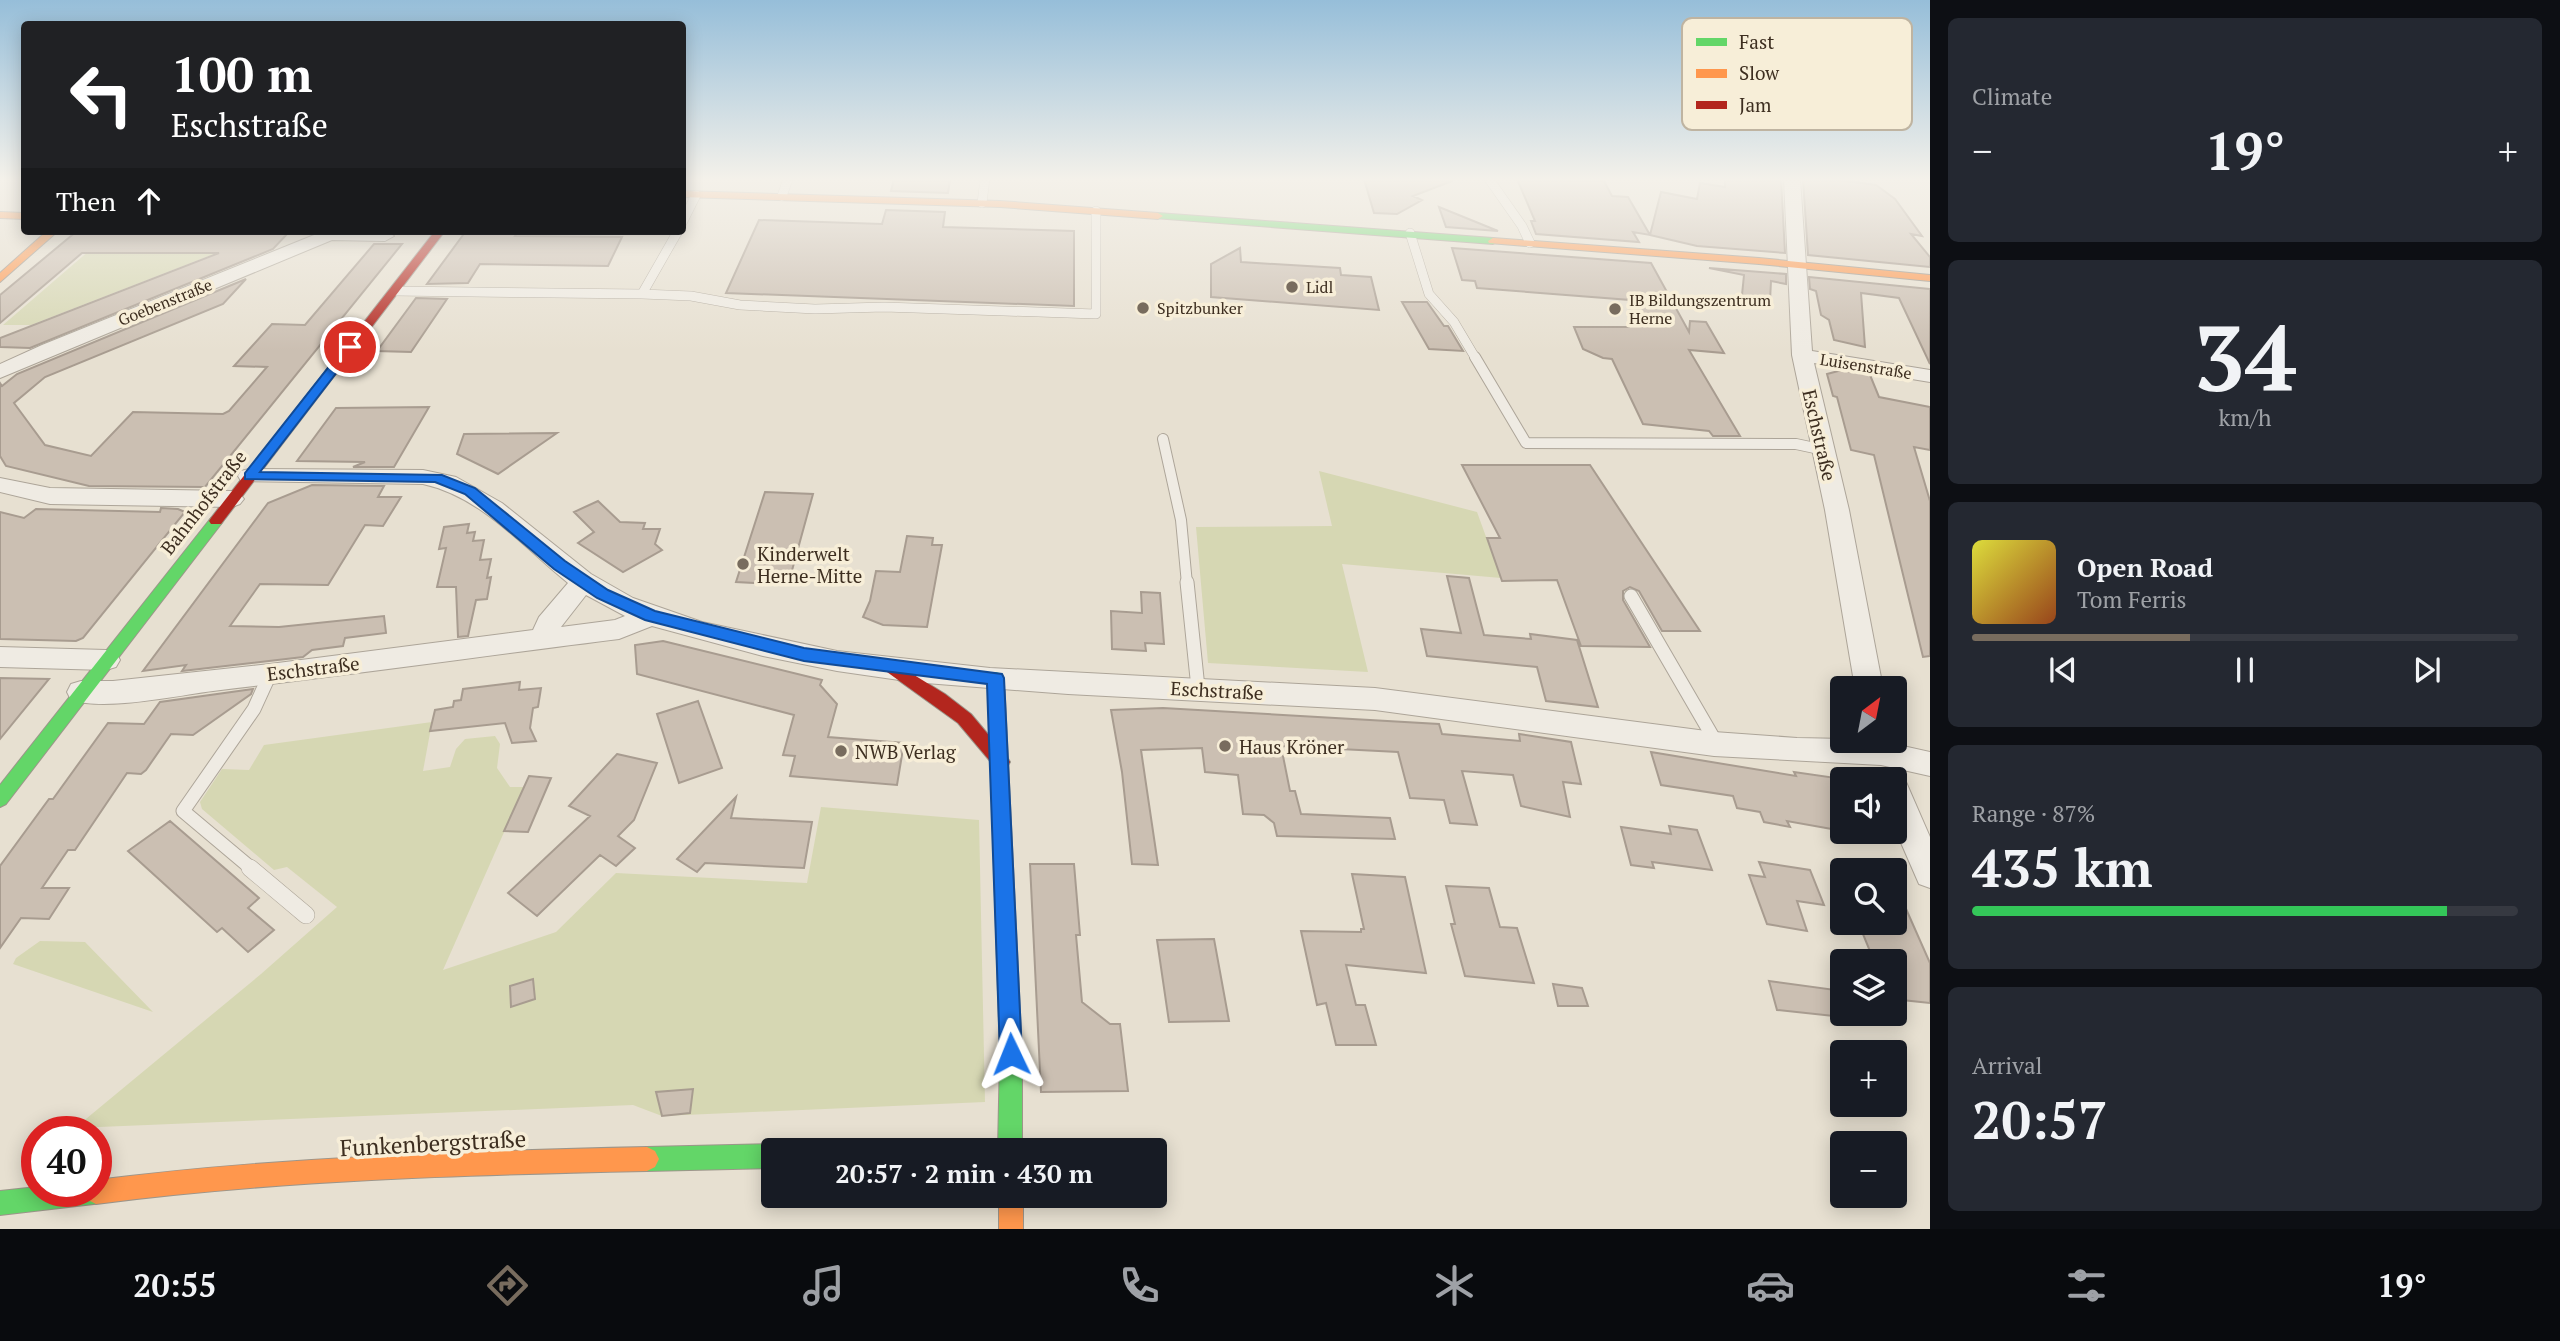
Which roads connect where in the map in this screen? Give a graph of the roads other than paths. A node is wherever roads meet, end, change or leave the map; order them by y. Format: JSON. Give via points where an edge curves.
{"nodes":[{"id":1,"x":47,"y":236,"type":"edge"},
{"id":2,"x":324,"y":236,"type":"edge"},
{"id":3,"x":436,"y":236,"type":"edge"},
{"id":4,"x":675,"y":236,"type":"edge"},
{"id":5,"x":1096,"y":236,"type":"edge"},
{"id":6,"x":1411,"y":236,"type":"edge"},
{"id":7,"x":1450,"y":236,"type":"edge"},
{"id":8,"x":1527,"y":236,"type":"edge"},
{"id":9,"x":1796,"y":236,"type":"edge"},
{"id":10,"x":1530,"y":243,"type":"junction"},
{"id":11,"x":1796,"y":264,"type":"junction"},
{"id":12,"x":1930,"y":278,"type":"edge"},
{"id":13,"x":0,"y":279,"type":"edge"},
{"id":14,"x":394,"y":291,"type":"junction"},
{"id":15,"x":642,"y":294,"type":"junction"},
{"id":16,"x":1802,"y":355,"type":"junction"},
{"id":17,"x":0,"y":372,"type":"edge"},
{"id":18,"x":1930,"y":376,"type":"edge"},
{"id":19,"x":1163,"y":439,"type":"dead end"},
{"id":20,"x":1824,"y":450,"type":"junction"},
{"id":21,"x":250,"y":476,"type":"junction"},
{"id":22,"x":0,"y":485,"type":"edge"},
{"id":23,"x":232,"y":499,"type":"junction"},
{"id":24,"x":584,"y":581,"type":"junction"},
{"id":25,"x":1631,"y":596,"type":"dead end"},
{"id":26,"x":650,"y":616,"type":"junction"},
{"id":27,"x":545,"y":639,"type":"junction"},
{"id":28,"x":0,"y":657,"type":"edge"},
{"id":29,"x":106,"y":660,"type":"junction"},
{"id":30,"x":893,"y":668,"type":"junction"},
{"id":31,"x":270,"y":674,"type":"junction"},
{"id":32,"x":1867,"y":676,"type":"edge"},
{"id":33,"x":996,"y":678,"type":"junction"},
{"id":34,"x":1198,"y":688,"type":"junction"},
{"id":35,"x":81,"y":692,"type":"junction"},
{"id":36,"x":1717,"y":744,"type":"junction"},
{"id":37,"x":1883,"y":758,"type":"edge"},
{"id":38,"x":1000,"y":762,"type":"junction"},
{"id":39,"x":1930,"y":764,"type":"edge"},
{"id":40,"x":0,"y":799,"type":"edge"},
{"id":41,"x":1907,"y":819,"type":"edge"},
{"id":42,"x":1930,"y":874,"type":"edge"},
{"id":43,"x":306,"y":915,"type":"dead end"},
{"id":44,"x":1010,"y":1138,"type":"edge"},
{"id":45,"x":761,"y":1156,"type":"edge"},
{"id":46,"x":112,"y":1190,"type":"edge"},
{"id":47,"x":21,"y":1201,"type":"edge"},
{"id":48,"x":0,"y":1203,"type":"edge"},
{"id":49,"x":1011,"y":1208,"type":"edge"},
{"id":50,"x":1011,"y":1229,"type":"edge"}],
"edges":[{"from":1,"to":13,"type":"street"},
{"from":2,"to":17,"type":"street","name":"Goebenstraße"},
{"from":3,"to":14,"type":"street","name":"Bahnhofstraße"},
{"from":4,"to":15,"type":"lane"},
{"from":5,"to":15,"type":"lane","via":[[1096,314],[815,309]]},
{"from":6,"to":20,"type":"lane","via":[[1429,294],[1454,322],[1526,443],[1796,444]]},
{"from":7,"to":10,"type":"street"},
{"from":8,"to":10,"type":"lane"},
{"from":9,"to":11,"type":"street","name":"Eschstraße"},
{"from":10,"to":11,"type":"street"},
{"from":11,"to":12,"type":"street"},
{"from":11,"to":16,"type":"street","name":"Eschstraße"},
{"from":14,"to":15,"type":"lane"},
{"from":14,"to":21,"type":"street","name":"Bahnhofstraße"},
{"from":16,"to":18,"type":"street","name":"Luisenstraße"},
{"from":16,"to":20,"type":"street","name":"Eschstraße"},
{"from":19,"to":34,"type":"lane","via":[[1181,520]]},
{"from":20,"to":32,"type":"street","name":"Eschstraße"},
{"from":21,"to":23,"type":"street","name":"Bahnhofstraße"},
{"from":21,"to":24,"type":"street","via":[[423,477],[450,482],[470,491]]},
{"from":22,"to":23,"type":"street","via":[[50,496]]},
{"from":23,"to":29,"type":"street","name":"Bahnhofstraße"},
{"from":24,"to":26,"type":"street"},
{"from":24,"to":27,"type":"street","via":[[548,624]]},
{"from":25,"to":36,"type":"lane"},
{"from":26,"to":27,"type":"street","name":"Eschstraße","via":[[619,629]]},
{"from":26,"to":30,"type":"street","name":"Eschstraße","via":[[804,654]]},
{"from":27,"to":31,"type":"street","name":"Eschstraße"},
{"from":28,"to":29,"type":"street"},
{"from":29,"to":35,"type":"street","name":"Bahnhofstraße"},
{"from":30,"to":33,"type":"street","name":"Eschstraße"},
{"from":30,"to":38,"type":"street","via":[[947,701],[980,731]]},
{"from":31,"to":35,"type":"street","name":"Eschstraße"},
{"from":31,"to":43,"type":"lane","via":[[254,709],[183,811]]},
{"from":33,"to":34,"type":"street","name":"Eschstraße"},
{"from":33,"to":38,"type":"street"},
{"from":34,"to":36,"type":"street","name":"Eschstraße","via":[[1448,706]]},
{"from":35,"to":40,"type":"street","name":"Bahnhofstraße"},
{"from":36,"to":37,"type":"street","name":"Eschstraße"},
{"from":37,"to":39,"type":"street","name":"Eschstraße"},
{"from":38,"to":44,"type":"street"},
{"from":41,"to":42,"type":"street"},
{"from":45,"to":46,"type":"street","name":"Funkenbergstraße","via":[[462,1163],[186,1179]]},
{"from":47,"to":48,"type":"street","name":"Funkenbergstraße"},
{"from":49,"to":50,"type":"street"}]}
